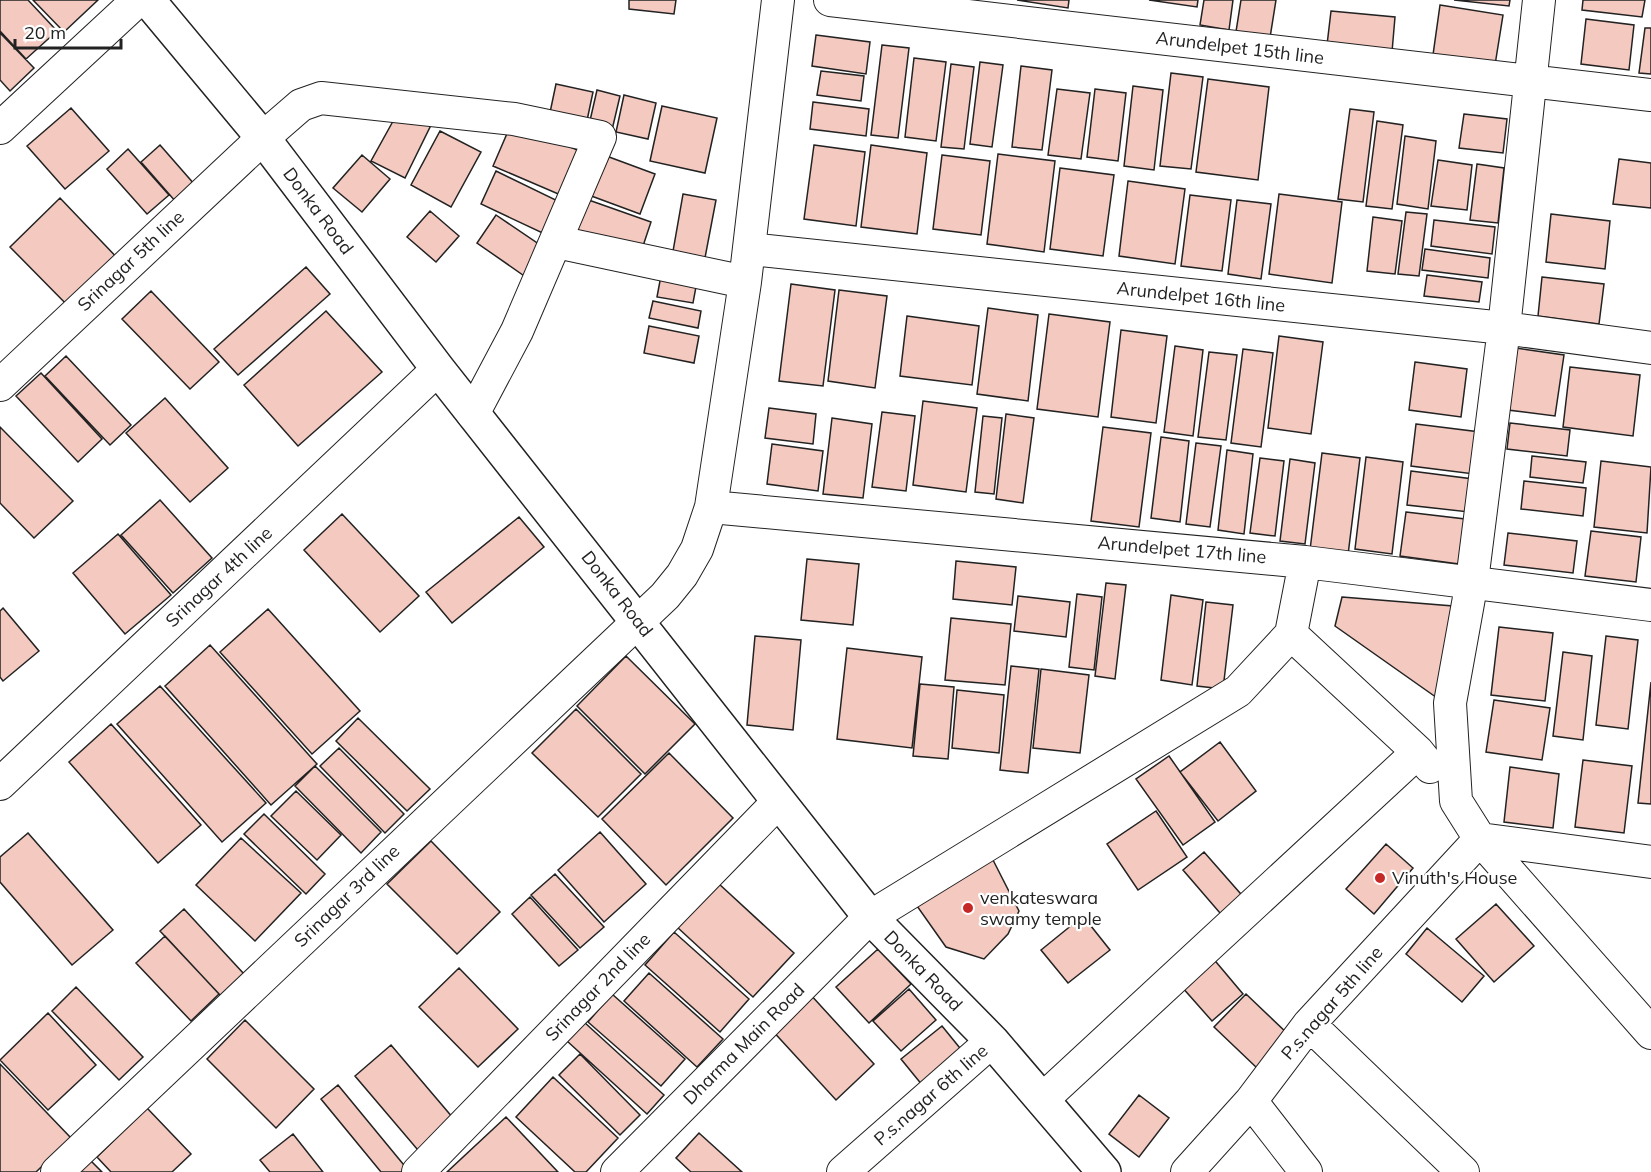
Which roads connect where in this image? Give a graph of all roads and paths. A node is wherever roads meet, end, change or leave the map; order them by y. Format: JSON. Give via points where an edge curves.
{"nodes":[{"id":1,"x":138,"y":0,"type":"edge"},
{"id":2,"x":148,"y":0,"type":"edge"},
{"id":3,"x":778,"y":0,"type":"edge"},
{"id":4,"x":830,"y":0,"type":"edge"},
{"id":5,"x":1539,"y":0,"type":"edge"},
{"id":6,"x":1530,"y":81,"type":"junction"},
{"id":7,"x":1651,"y":95,"type":"edge"},
{"id":8,"x":0,"y":128,"type":"edge"},
{"id":9,"x":263,"y":138,"type":"junction"},
{"id":10,"x":557,"y":242,"type":"junction"},
{"id":11,"x":750,"y":249,"type":"junction"},
{"id":12,"x":745,"y":282,"type":"junction"},
{"id":13,"x":1504,"y":328,"type":"junction"},
{"id":14,"x":1651,"y":348,"type":"edge"},
{"id":15,"x":438,"y":369,"type":"junction"},
{"id":16,"x":0,"y":385,"type":"edge"},
{"id":17,"x":474,"y":414,"type":"junction"},
{"id":18,"x":711,"y":507,"type":"junction"},
{"id":19,"x":1305,"y":562,"type":"junction"},
{"id":20,"x":1472,"y":581,"type":"junction"},
{"id":21,"x":1651,"y":605,"type":"edge"},
{"id":22,"x":638,"y":619,"type":"junction"},
{"id":23,"x":1291,"y":634,"type":"junction"},
{"id":24,"x":1418,"y":752,"type":"junction"},
{"id":25,"x":0,"y":784,"type":"edge"},
{"id":26,"x":1456,"y":801,"type":"junction"},
{"id":27,"x":778,"y":802,"type":"junction"},
{"id":28,"x":1480,"y":839,"type":"junction"},
{"id":29,"x":1651,"y":862,"type":"edge"},
{"id":30,"x":870,"y":917,"type":"junction"},
{"id":31,"x":1309,"y":1024,"type":"junction"},
{"id":32,"x":1651,"y":1033,"type":"edge"},
{"id":33,"x":992,"y":1041,"type":"junction"},
{"id":34,"x":1042,"y":1100,"type":"junction"},
{"id":35,"x":1251,"y":1101,"type":"junction"},
{"id":36,"x":57,"y":1172,"type":"edge"},
{"id":37,"x":418,"y":1172,"type":"edge"},
{"id":38,"x":617,"y":1172,"type":"edge"},
{"id":39,"x":843,"y":1172,"type":"edge"},
{"id":40,"x":1104,"y":1172,"type":"edge"},
{"id":41,"x":1187,"y":1172,"type":"edge"},
{"id":42,"x":1306,"y":1172,"type":"edge"},
{"id":43,"x":1463,"y":1172,"type":"edge"}],
"edges":[{"from":1,"to":8,"type":"street"},
{"from":2,"to":9,"type":"street","name":"Donka Road"},
{"from":3,"to":11,"type":"street","name":"Srinagar 3rd line"},
{"from":4,"to":6,"type":"street","name":"Arundelpet 15th line"},
{"from":5,"to":6,"type":"street"},
{"from":6,"to":7,"type":"street","name":"Arundelpet 15th line"},
{"from":6,"to":13,"type":"street"},
{"from":9,"to":10,"type":"street","name":"Srinagar 5th line","via":[[301,105],[321,98],[514,119],[600,137]]},
{"from":9,"to":15,"type":"street","name":"Donka Road"},
{"from":9,"to":16,"type":"street","name":"Srinagar 5th line"},
{"from":10,"to":12,"type":"street"},
{"from":10,"to":17,"type":"street","via":[[518,331]]},
{"from":11,"to":12,"type":"street","name":"Srinagar 3rd line"},
{"from":11,"to":13,"type":"street","name":"Arundelpet 16th line"},
{"from":12,"to":18,"type":"street","name":"Srinagar 3rd line"},
{"from":13,"to":14,"type":"street","name":"Arundelpet 16th line"},
{"from":13,"to":20,"type":"street"},
{"from":15,"to":17,"type":"street","name":"Donka Road"},
{"from":15,"to":25,"type":"street","name":"Srinagar 4th line"},
{"from":17,"to":22,"type":"street","name":"Donka Road"},
{"from":18,"to":19,"type":"street","name":"Arundelpet 17th line"},
{"from":18,"to":22,"type":"street","name":"Srinagar 3rd line","via":[[697,549],[682,575]]},
{"from":19,"to":20,"type":"street","name":"Arundelpet 17th line"},
{"from":19,"to":23,"type":"street"},
{"from":20,"to":21,"type":"street","name":"Arundelpet 17th line"},
{"from":20,"to":26,"type":"street","via":[[1450,703]]},
{"from":22,"to":27,"type":"street","name":"Donka Road"},
{"from":22,"to":36,"type":"street","name":"Srinagar 3rd line"},
{"from":23,"to":24,"type":"street"},
{"from":23,"to":30,"type":"street","name":"Dharma Main Road","via":[[1238,691]]},
{"from":24,"to":26,"type":"street"},
{"from":24,"to":34,"type":"street"},
{"from":26,"to":28,"type":"street"},
{"from":27,"to":30,"type":"street","name":"Donka Road"},
{"from":27,"to":37,"type":"street","name":"Srinagar 2nd line"},
{"from":28,"to":29,"type":"street"},
{"from":28,"to":31,"type":"street","name":"P.s.nagar 5th line"},
{"from":28,"to":32,"type":"street"},
{"from":30,"to":33,"type":"street","name":"Donka Road"},
{"from":30,"to":38,"type":"street","name":"Dharma Main Road"},
{"from":31,"to":35,"type":"street","name":"P.s.nagar 5th line"},
{"from":31,"to":43,"type":"street"},
{"from":33,"to":34,"type":"street","name":"Donka Road"},
{"from":33,"to":39,"type":"street","name":"P.s.nagar 6th line"},
{"from":34,"to":40,"type":"street","name":"Donka Road"},
{"from":35,"to":41,"type":"street","name":"P.s.nagar 5th line"},
{"from":35,"to":42,"type":"street"}]}
